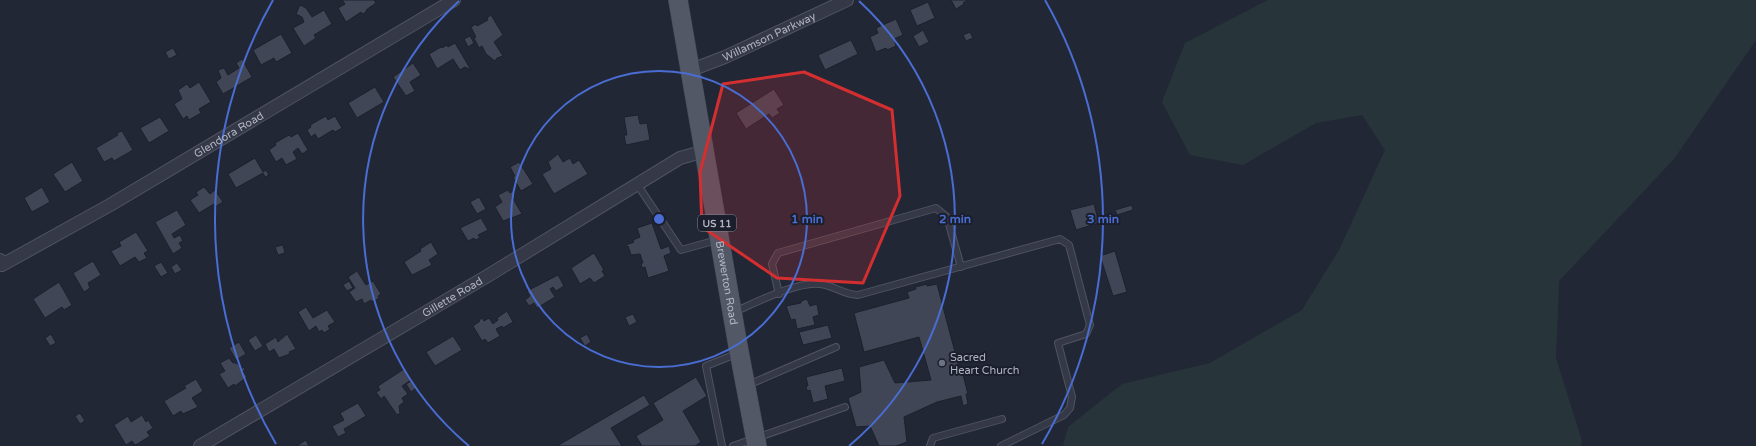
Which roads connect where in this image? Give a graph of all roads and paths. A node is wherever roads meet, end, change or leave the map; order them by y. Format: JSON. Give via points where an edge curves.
{"nodes":[{"id":1,"x":454,"y":0,"type":"edge"},
{"id":2,"x":678,"y":0,"type":"edge"},
{"id":3,"x":847,"y":0,"type":"edge"},
{"id":4,"x":436,"y":5,"type":"edge"},
{"id":5,"x":690,"y":70,"type":"junction"},
{"id":6,"x":705,"y":151,"type":"junction"},
{"id":7,"x":637,"y":184,"type":"junction"},
{"id":8,"x":720,"y":239,"type":"junction"},
{"id":9,"x":1,"y":263,"type":"edge"},
{"id":10,"x":961,"y":267,"type":"junction"},
{"id":11,"x":779,"y":294,"type":"junction"},
{"id":12,"x":733,"y":312,"type":"junction"},
{"id":13,"x":836,"y":347,"type":"dead end"},
{"id":14,"x":740,"y":353,"type":"junction"},
{"id":15,"x":746,"y":386,"type":"junction"},
{"id":16,"x":845,"y":407,"type":"dead end"},
{"id":17,"x":1002,"y":419,"type":"dead end"},
{"id":18,"x":757,"y":442,"type":"edge"},
{"id":19,"x":200,"y":446,"type":"edge"},
{"id":20,"x":722,"y":446,"type":"edge"},
{"id":21,"x":733,"y":446,"type":"edge"},
{"id":22,"x":930,"y":446,"type":"edge"},
{"id":23,"x":1001,"y":446,"type":"edge"}],
"edges":[{"from":1,"to":4,"type":"street","name":"Glendora Road"},
{"from":2,"to":5,"type":"main road","name":"Brewerton Road","number":"US 11"},
{"from":3,"to":5,"type":"street","name":"Willamson Parkway","via":[[725,57]]},
{"from":4,"to":9,"type":"street","name":"Glendora Road","via":[[110,205]]},
{"from":5,"to":6,"type":"main road","name":"Brewerton Road","number":"US 11"},
{"from":6,"to":7,"type":"street","name":"Gillette Road","via":[[680,158]]},
{"from":6,"to":8,"type":"main road","name":"Brewerton Road","number":"US 11"},
{"from":7,"to":8,"type":"lane","via":[[681,250]]},
{"from":7,"to":19,"type":"street","name":"Gillette Road"},
{"from":8,"to":12,"type":"main road","name":"Brewerton Road","number":"US 11"},
{"from":10,"to":11,"type":"lane","via":[[858,295],[850,295],[820,284],[806,285]]},
{"from":10,"to":11,"type":"lane","via":[[947,217],[936,208],[778,253],[772,264]]},
{"from":10,"to":23,"type":"lane","via":[[1060,239],[1069,245],[1090,325],[1086,334],[1058,343],[1072,396],[1070,408],[1064,415]]},
{"from":11,"to":12,"type":"lane"},
{"from":12,"to":14,"type":"main road","name":"Brewerton Road","number":"US 11"},
{"from":13,"to":15,"type":"lane"},
{"from":14,"to":15,"type":"main road","name":"Brewerton Road","number":"US 11"},
{"from":14,"to":20,"type":"lane","via":[[706,366]]},
{"from":15,"to":18,"type":"main road","name":"Brewerton Road","number":"US 11"},
{"from":16,"to":18,"type":"lane"},
{"from":17,"to":22,"type":"lane","via":[[933,438]]},
{"from":18,"to":21,"type":"lane"}]}
